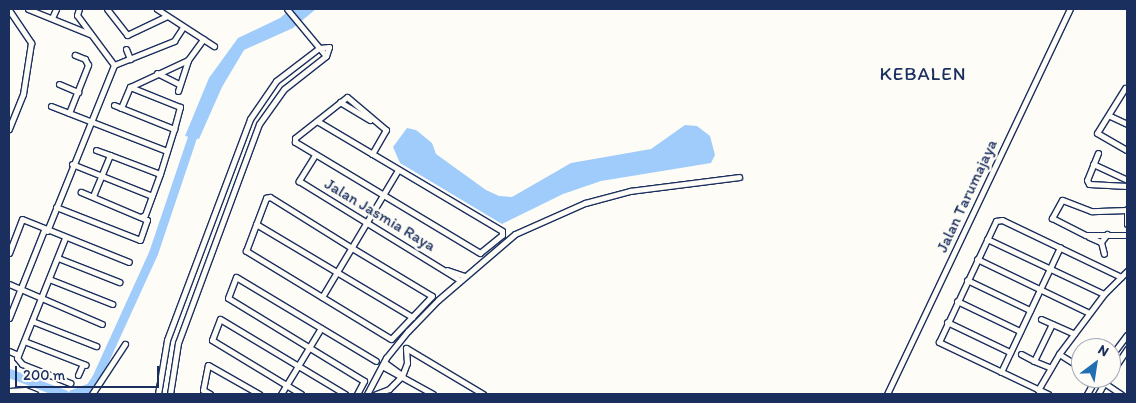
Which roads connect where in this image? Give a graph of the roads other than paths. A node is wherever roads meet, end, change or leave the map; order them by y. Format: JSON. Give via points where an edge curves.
{"nodes":[{"id":1,"x":28,"y":9,"type":"edge"},
{"id":2,"x":56,"y":9,"type":"edge"},
{"id":3,"x":107,"y":9,"type":"edge"},
{"id":4,"x":157,"y":9,"type":"edge"},
{"id":5,"x":287,"y":9,"type":"edge"},
{"id":6,"x":1070,"y":9,"type":"edge"},
{"id":7,"x":9,"y":10,"type":"edge"},
{"id":8,"x":78,"y":12,"type":"edge"},
{"id":9,"x":167,"y":16,"type":"junction"},
{"id":10,"x":52,"y":18,"type":"junction"},
{"id":11,"x":72,"y":26,"type":"junction"},
{"id":12,"x":183,"y":27,"type":"junction"},
{"id":13,"x":92,"y":35,"type":"junction"},
{"id":14,"x":203,"y":39,"type":"junction"},
{"id":15,"x":214,"y":46,"type":"dead end"},
{"id":16,"x":319,"y":48,"type":"junction"},
{"id":17,"x":126,"y":49,"type":"dead end"},
{"id":18,"x":75,"y":55,"type":"dead end"},
{"id":19,"x":130,"y":59,"type":"junction"},
{"id":20,"x":188,"y":60,"type":"junction"},
{"id":21,"x":114,"y":65,"type":"junction"},
{"id":22,"x":157,"y":73,"type":"junction"},
{"id":23,"x":59,"y":84,"type":"dead end"},
{"id":24,"x":179,"y":84,"type":"junction"},
{"id":25,"x":130,"y":88,"type":"junction"},
{"id":26,"x":1125,"y":88,"type":"dead end"},
{"id":27,"x":178,"y":91,"type":"dead end"},
{"id":28,"x":78,"y":92,"type":"junction"},
{"id":29,"x":1120,"y":95,"type":"junction"},
{"id":30,"x":1127,"y":99,"type":"edge"},
{"id":31,"x":340,"y":102,"type":"junction"},
{"id":32,"x":114,"y":105,"type":"dead end"},
{"id":33,"x":52,"y":106,"type":"dead end"},
{"id":34,"x":121,"y":108,"type":"junction"},
{"id":35,"x":69,"y":112,"type":"junction"},
{"id":36,"x":1110,"y":116,"type":"junction"},
{"id":37,"x":89,"y":121,"type":"junction"},
{"id":38,"x":317,"y":121,"type":"junction"},
{"id":39,"x":1127,"y":124,"type":"edge"},
{"id":40,"x":9,"y":129,"type":"edge"},
{"id":41,"x":174,"y":129,"type":"junction"},
{"id":42,"x":386,"y":130,"type":"junction"},
{"id":43,"x":96,"y":150,"type":"dead end"},
{"id":44,"x":1127,"y":150,"type":"edge"},
{"id":45,"x":167,"y":151,"type":"junction"},
{"id":46,"x":1098,"y":153,"type":"dead end"},
{"id":47,"x":372,"y":154,"type":"junction"},
{"id":48,"x":110,"y":155,"type":"junction"},
{"id":49,"x":315,"y":155,"type":"junction"},
{"id":50,"x":72,"y":164,"type":"junction"},
{"id":51,"x":1093,"y":164,"type":"junction"},
{"id":52,"x":398,"y":170,"type":"junction"},
{"id":53,"x":160,"y":174,"type":"junction"},
{"id":54,"x":101,"y":176,"type":"junction"},
{"id":55,"x":739,"y":177,"type":"dead end"},
{"id":56,"x":1127,"y":180,"type":"edge"},
{"id":57,"x":1127,"y":186,"type":"edge"},
{"id":58,"x":81,"y":192,"type":"dead end"},
{"id":59,"x":383,"y":195,"type":"junction"},
{"id":60,"x":93,"y":196,"type":"junction"},
{"id":61,"x":152,"y":196,"type":"junction"},
{"id":62,"x":56,"y":207,"type":"junction"},
{"id":63,"x":1127,"y":210,"type":"edge"},
{"id":64,"x":141,"y":217,"type":"junction"},
{"id":65,"x":367,"y":222,"type":"junction"},
{"id":66,"x":256,"y":224,"type":"junction"},
{"id":67,"x":1127,"y":224,"type":"edge"},
{"id":68,"x":45,"y":230,"type":"junction"},
{"id":69,"x":1107,"y":234,"type":"junction"},
{"id":70,"x":1086,"y":235,"type":"junction"},
{"id":71,"x":1127,"y":235,"type":"edge"},
{"id":72,"x":65,"y":238,"type":"junction"},
{"id":73,"x":986,"y":239,"type":"junction"},
{"id":74,"x":1101,"y":242,"type":"junction"},
{"id":75,"x":1060,"y":247,"type":"junction"},
{"id":76,"x":352,"y":248,"type":"junction"},
{"id":77,"x":9,"y":253,"type":"edge"},
{"id":78,"x":1104,"y":254,"type":"dead end"},
{"id":79,"x":58,"y":258,"type":"junction"},
{"id":80,"x":977,"y":259,"type":"junction"},
{"id":81,"x":129,"y":262,"type":"dead end"},
{"id":82,"x":1051,"y":268,"type":"junction"},
{"id":83,"x":1127,"y":271,"type":"edge"},
{"id":84,"x":337,"y":272,"type":"junction"},
{"id":85,"x":1121,"y":277,"type":"junction"},
{"id":86,"x":462,"y":278,"type":"junction"},
{"id":87,"x":49,"y":279,"type":"junction"},
{"id":88,"x":967,"y":280,"type":"junction"},
{"id":89,"x":119,"y":282,"type":"dead end"},
{"id":90,"x":9,"y":284,"type":"edge"},
{"id":91,"x":21,"y":289,"type":"junction"},
{"id":92,"x":1040,"y":290,"type":"junction"},
{"id":93,"x":1104,"y":294,"type":"junction"},
{"id":94,"x":322,"y":297,"type":"junction"},
{"id":95,"x":41,"y":298,"type":"junction"},
{"id":96,"x":957,"y":301,"type":"junction"},
{"id":97,"x":112,"y":304,"type":"dead end"},
{"id":98,"x":1030,"y":310,"type":"junction"},
{"id":99,"x":1090,"y":313,"type":"junction"},
{"id":100,"x":9,"y":318,"type":"edge"},
{"id":101,"x":412,"y":318,"type":"junction"},
{"id":102,"x":1041,"y":318,"type":"dead end"},
{"id":103,"x":32,"y":321,"type":"junction"},
{"id":104,"x":947,"y":322,"type":"junction"},
{"id":105,"x":102,"y":324,"type":"dead end"},
{"id":106,"x":1052,"y":324,"type":"junction"},
{"id":107,"x":321,"y":328,"type":"junction"},
{"id":108,"x":1020,"y":331,"type":"junction"},
{"id":109,"x":1074,"y":334,"type":"junction"},
{"id":110,"x":24,"y":342,"type":"junction"},
{"id":111,"x":125,"y":344,"type":"dead end"},
{"id":112,"x":96,"y":346,"type":"dead end"},
{"id":113,"x":309,"y":347,"type":"junction"},
{"id":114,"x":9,"y":351,"type":"edge"},
{"id":115,"x":1010,"y":352,"type":"junction"},
{"id":116,"x":18,"y":354,"type":"junction"},
{"id":117,"x":1021,"y":354,"type":"dead end"},
{"id":118,"x":1059,"y":354,"type":"junction"},
{"id":119,"x":376,"y":361,"type":"dead end"},
{"id":120,"x":1034,"y":361,"type":"junction"},
{"id":121,"x":1071,"y":362,"type":"edge"},
{"id":122,"x":383,"y":364,"type":"junction"},
{"id":123,"x":298,"y":366,"type":"junction"},
{"id":124,"x":1051,"y":368,"type":"junction"},
{"id":125,"x":1001,"y":372,"type":"junction"},
{"id":126,"x":78,"y":375,"type":"dead end"},
{"id":127,"x":402,"y":376,"type":"junction"},
{"id":128,"x":70,"y":383,"type":"dead end"},
{"id":129,"x":286,"y":385,"type":"junction"},
{"id":130,"x":1038,"y":390,"type":"junction"},
{"id":131,"x":9,"y":391,"type":"edge"},
{"id":132,"x":159,"y":392,"type":"edge"},
{"id":133,"x":170,"y":392,"type":"edge"},
{"id":134,"x":35,"y":394,"type":"edge"},
{"id":135,"x":92,"y":394,"type":"edge"},
{"id":136,"x":210,"y":394,"type":"edge"},
{"id":137,"x":259,"y":394,"type":"edge"},
{"id":138,"x":281,"y":394,"type":"edge"},
{"id":139,"x":301,"y":394,"type":"edge"},
{"id":140,"x":345,"y":394,"type":"edge"},
{"id":141,"x":356,"y":394,"type":"edge"},
{"id":142,"x":367,"y":394,"type":"edge"},
{"id":143,"x":380,"y":394,"type":"edge"},
{"id":144,"x":433,"y":394,"type":"edge"},
{"id":145,"x":484,"y":394,"type":"edge"},
{"id":146,"x":887,"y":394,"type":"edge"},
{"id":147,"x":1048,"y":394,"type":"edge"}],
"edges":[{"from":1,"to":10,"type":"street"},
{"from":2,"to":10,"type":"street"},
{"from":3,"to":9,"type":"street","via":[[127,34]]},
{"from":4,"to":9,"type":"street"},
{"from":5,"to":16,"type":"street"},
{"from":6,"to":146,"type":"street","name":"Jalan Tarumajaya"},
{"from":7,"to":40,"type":"street","via":[[31,43],[23,94]]},
{"from":8,"to":11,"type":"street"},
{"from":8,"to":13,"type":"street"},
{"from":9,"to":12,"type":"street"},
{"from":10,"to":11,"type":"street"},
{"from":11,"to":13,"type":"street"},
{"from":12,"to":14,"type":"street"},
{"from":12,"to":19,"type":"street","via":[[174,41]]},
{"from":13,"to":21,"type":"street"},
{"from":14,"to":15,"type":"street"},
{"from":14,"to":20,"type":"street"},
{"from":16,"to":132,"type":"street","via":[[276,81],[250,119],[167,340]]},
{"from":16,"to":133,"type":"street","via":[[329,47],[326,56],[284,89],[260,124],[178,343]]},
{"from":17,"to":19,"type":"street"},
{"from":18,"to":28,"type":"street","via":[[85,59],[88,65]]},
{"from":19,"to":21,"type":"street"},
{"from":20,"to":22,"type":"street"},
{"from":20,"to":24,"type":"street"},
{"from":21,"to":37,"type":"street"},
{"from":22,"to":24,"type":"street"},
{"from":22,"to":25,"type":"street"},
{"from":23,"to":28,"type":"street"},
{"from":24,"to":27,"type":"street"},
{"from":25,"to":34,"type":"street"},
{"from":25,"to":41,"type":"street","via":[[180,107]]},
{"from":26,"to":29,"type":"street"},
{"from":28,"to":35,"type":"street"},
{"from":29,"to":30,"type":"street"},
{"from":29,"to":36,"type":"street"},
{"from":31,"to":38,"type":"street"},
{"from":31,"to":42,"type":"street"},
{"from":31,"to":42,"type":"street","via":[[347,97]]},
{"from":32,"to":34,"type":"street"},
{"from":33,"to":35,"type":"street"},
{"from":34,"to":41,"type":"street"},
{"from":35,"to":37,"type":"street"},
{"from":36,"to":39,"type":"street"},
{"from":36,"to":44,"type":"street","via":[[1097,133]]},
{"from":37,"to":45,"type":"street"},
{"from":37,"to":50,"type":"street"},
{"from":38,"to":47,"type":"street"},
{"from":38,"to":49,"type":"street","via":[[295,138],[296,144]]},
{"from":41,"to":45,"type":"street"},
{"from":42,"to":47,"type":"street"},
{"from":43,"to":48,"type":"street"},
{"from":45,"to":53,"type":"street"},
{"from":46,"to":51,"type":"street"},
{"from":47,"to":52,"type":"street"},
{"from":48,"to":53,"type":"street"},
{"from":48,"to":54,"type":"street"},
{"from":49,"to":59,"type":"street"},
{"from":49,"to":65,"type":"street","name":"Jalan Jasmia Raya","via":[[299,181]]},
{"from":50,"to":54,"type":"street"},
{"from":50,"to":62,"type":"street"},
{"from":51,"to":56,"type":"street"},
{"from":51,"to":57,"type":"street","via":[[1087,180],[1089,184]]},
{"from":52,"to":59,"type":"street"},
{"from":52,"to":59,"type":"street","via":[[502,232],[502,235],[480,253]]},
{"from":53,"to":61,"type":"street"},
{"from":54,"to":60,"type":"street"},
{"from":54,"to":61,"type":"street"},
{"from":55,"to":86,"type":"street","via":[[630,191],[585,203],[515,234]]},
{"from":58,"to":60,"type":"street"},
{"from":59,"to":65,"type":"street"},
{"from":60,"to":64,"type":"street"},
{"from":61,"to":64,"type":"street","via":[[145,215]]},
{"from":62,"to":64,"type":"street","via":[[140,240],[147,220]]},
{"from":62,"to":68,"type":"street"},
{"from":63,"to":67,"type":"street"},
{"from":63,"to":70,"type":"street","via":[[1091,211],[1062,200],[1052,218]]},
{"from":65,"to":76,"type":"street"},
{"from":65,"to":86,"type":"street","name":"Jalan Jasmia Raya"},
{"from":66,"to":76,"type":"street","via":[[266,198],[270,197]]},
{"from":66,"to":84,"type":"street"},
{"from":66,"to":94,"type":"street","via":[[246,251]]},
{"from":68,"to":72,"type":"street"},
{"from":68,"to":77,"type":"street","via":[[22,219]]},
{"from":68,"to":91,"type":"street"},
{"from":69,"to":70,"type":"street"},
{"from":69,"to":71,"type":"street"},
{"from":69,"to":74,"type":"street"},
{"from":70,"to":74,"type":"street"},
{"from":72,"to":79,"type":"street"},
{"from":72,"to":81,"type":"street"},
{"from":73,"to":75,"type":"street","via":[[998,219]]},
{"from":73,"to":80,"type":"street"},
{"from":73,"to":82,"type":"street"},
{"from":74,"to":78,"type":"street"},
{"from":75,"to":82,"type":"street"},
{"from":75,"to":85,"type":"street"},
{"from":76,"to":84,"type":"street"},
{"from":76,"to":101,"type":"street","via":[[432,296]]},
{"from":79,"to":87,"type":"street"},
{"from":79,"to":89,"type":"street"},
{"from":80,"to":88,"type":"street"},
{"from":80,"to":92,"type":"street"},
{"from":82,"to":92,"type":"street"},
{"from":82,"to":93,"type":"street"},
{"from":83,"to":85,"type":"street"},
{"from":84,"to":94,"type":"street"},
{"from":84,"to":101,"type":"street"},
{"from":85,"to":93,"type":"street"},
{"from":86,"to":122,"type":"street","via":[[408,331]]},
{"from":87,"to":95,"type":"street"},
{"from":87,"to":97,"type":"street"},
{"from":88,"to":96,"type":"street"},
{"from":88,"to":98,"type":"street"},
{"from":90,"to":91,"type":"street"},
{"from":91,"to":95,"type":"street"},
{"from":91,"to":100,"type":"street"},
{"from":92,"to":98,"type":"street"},
{"from":92,"to":99,"type":"street"},
{"from":93,"to":99,"type":"street"},
{"from":94,"to":101,"type":"street","via":[[391,339]]},
{"from":95,"to":103,"type":"street"},
{"from":95,"to":105,"type":"street"},
{"from":96,"to":104,"type":"street"},
{"from":96,"to":108,"type":"street"},
{"from":98,"to":108,"type":"street"},
{"from":99,"to":109,"type":"street"},
{"from":102,"to":106,"type":"street"},
{"from":103,"to":110,"type":"street"},
{"from":103,"to":112,"type":"street"},
{"from":104,"to":115,"type":"street"},
{"from":104,"to":125,"type":"street","via":[[940,344]]},
{"from":106,"to":109,"type":"street"},
{"from":106,"to":120,"type":"street"},
{"from":107,"to":113,"type":"street"},
{"from":107,"to":113,"type":"street","via":[[236,277],[228,298]]},
{"from":107,"to":119,"type":"street"},
{"from":108,"to":115,"type":"street"},
{"from":109,"to":118,"type":"street"},
{"from":110,"to":116,"type":"street"},
{"from":110,"to":126,"type":"street","via":[[84,365]]},
{"from":111,"to":135,"type":"street"},
{"from":113,"to":123,"type":"street"},
{"from":113,"to":141,"type":"street","via":[[364,381]]},
{"from":114,"to":116,"type":"street"},
{"from":115,"to":125,"type":"street"},
{"from":116,"to":128,"type":"street","via":[[18,362]]},
{"from":117,"to":120,"type":"street"},
{"from":118,"to":121,"type":"street"},
{"from":118,"to":124,"type":"street"},
{"from":120,"to":124,"type":"street"},
{"from":122,"to":127,"type":"street"},
{"from":122,"to":142,"type":"street"},
{"from":123,"to":129,"type":"street"},
{"from":123,"to":129,"type":"street","via":[[220,319],[212,340]]},
{"from":123,"to":140,"type":"street"},
{"from":124,"to":130,"type":"street"},
{"from":125,"to":130,"type":"street"},
{"from":127,"to":143,"type":"street"},
{"from":127,"to":144,"type":"street"},
{"from":127,"to":145,"type":"street","via":[[407,363],[406,348]]},
{"from":129,"to":138,"type":"street"},
{"from":129,"to":139,"type":"street"},
{"from":130,"to":147,"type":"street"},
{"from":131,"to":134,"type":"street","via":[[25,390]]},
{"from":132,"to":133,"type":"street"},
{"from":136,"to":137,"type":"street","via":[[203,390],[206,367],[211,365]]}]}
